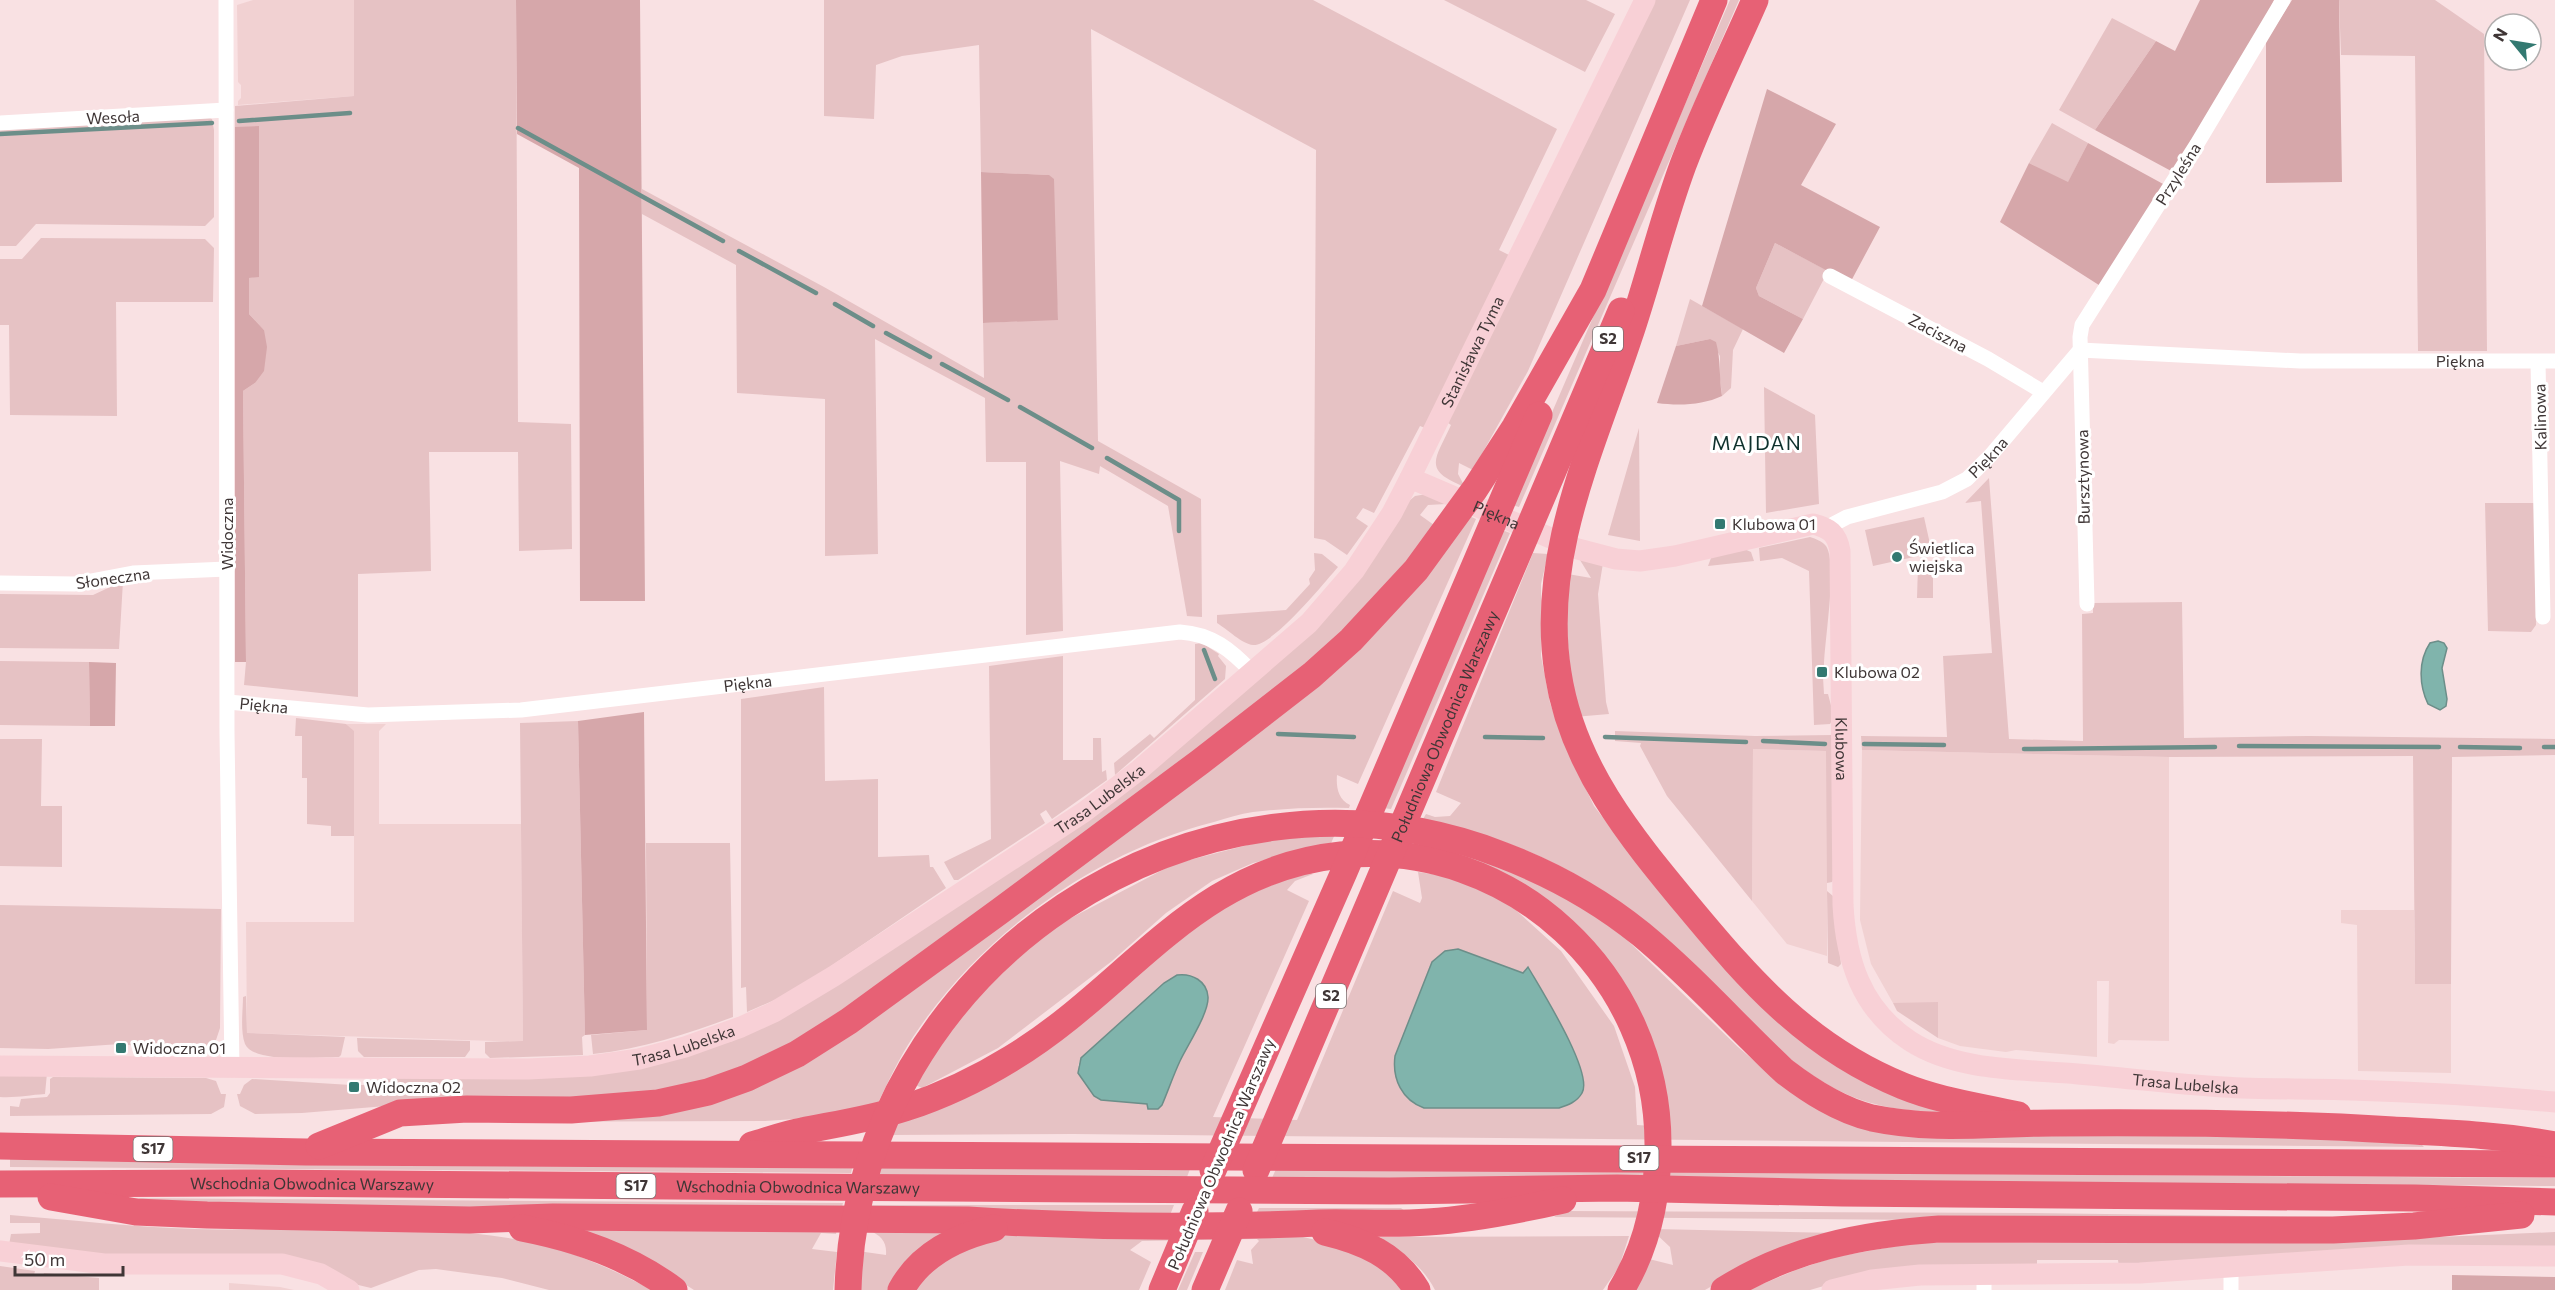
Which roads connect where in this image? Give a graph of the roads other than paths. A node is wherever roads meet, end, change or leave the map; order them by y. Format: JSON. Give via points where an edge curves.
{"nodes":[{"id":1,"x":226,"y":0,"type":"edge"},
{"id":2,"x":1645,"y":0,"type":"edge"},
{"id":3,"x":1714,"y":0,"type":"edge"},
{"id":4,"x":1755,"y":0,"type":"edge"},
{"id":5,"x":2283,"y":0,"type":"edge"},
{"id":6,"x":226,"y":110,"type":"junction"},
{"id":7,"x":0,"y":123,"type":"edge"},
{"id":8,"x":1683,"y":165,"type":"junction"},
{"id":9,"x":1830,"y":276,"type":"dead end"},
{"id":10,"x":1593,"y":290,"type":"junction"},
{"id":11,"x":2080,"y":350,"type":"junction"},
{"id":12,"x":2555,"y":361,"type":"edge"},
{"id":13,"x":2538,"y":362,"type":"junction"},
{"id":14,"x":2043,"y":392,"type":"junction"},
{"id":15,"x":1410,"y":478,"type":"junction"},
{"id":16,"x":1828,"y":527,"type":"junction"},
{"id":17,"x":227,"y":569,"type":"junction"},
{"id":18,"x":0,"y":583,"type":"edge"},
{"id":19,"x":2087,"y":604,"type":"dead end"},
{"id":20,"x":2543,"y":617,"type":"dead end"},
{"id":21,"x":1252,"y":672,"type":"junction"},
{"id":22,"x":228,"y":702,"type":"junction"},
{"id":23,"x":1854,"y":972,"type":"joint"},
{"id":24,"x":0,"y":1066,"type":"edge"},
{"id":25,"x":232,"y":1068,"type":"junction"},
{"id":26,"x":2555,"y":1102,"type":"edge"},
{"id":27,"x":2051,"y":1123,"type":"junction"},
{"id":28,"x":2555,"y":1145,"type":"edge"},
{"id":29,"x":0,"y":1146,"type":"edge"},
{"id":30,"x":306,"y":1152,"type":"junction"},
{"id":31,"x":722,"y":1154,"type":"junction"},
{"id":32,"x":2555,"y":1164,"type":"edge"},
{"id":33,"x":0,"y":1186,"type":"edge"},
{"id":34,"x":1617,"y":1188,"type":"junction"},
{"id":35,"x":2555,"y":1202,"type":"edge"},
{"id":36,"x":2555,"y":1212,"type":"edge"},
{"id":37,"x":470,"y":1220,"type":"junction"},
{"id":38,"x":1024,"y":1223,"type":"junction"},
{"id":39,"x":1279,"y":1226,"type":"junction"},
{"id":40,"x":1226,"y":1240,"type":"junction"},
{"id":41,"x":0,"y":1251,"type":"edge"},
{"id":42,"x":2555,"y":1256,"type":"edge"},
{"id":43,"x":2231,"y":1268,"type":"junction"},
{"id":44,"x":1984,"y":1282,"type":"edge"},
{"id":45,"x":349,"y":1290,"type":"edge"},
{"id":46,"x":674,"y":1290,"type":"edge"},
{"id":47,"x":848,"y":1290,"type":"edge"},
{"id":48,"x":900,"y":1290,"type":"edge"},
{"id":49,"x":1162,"y":1290,"type":"edge"},
{"id":50,"x":1205,"y":1290,"type":"edge"},
{"id":51,"x":1214,"y":1290,"type":"edge"},
{"id":52,"x":1417,"y":1290,"type":"edge"},
{"id":53,"x":1621,"y":1290,"type":"edge"},
{"id":54,"x":1724,"y":1290,"type":"edge"},
{"id":55,"x":1832,"y":1290,"type":"edge"},
{"id":56,"x":2231,"y":1290,"type":"edge"}],
"edges":[{"from":1,"to":6,"type":"street","name":"Widoczna"},
{"from":2,"to":15,"type":"street","name":"Stanisława Tyma"},
{"from":3,"to":10,"type":"highway","number":"S2"},
{"from":4,"to":8,"type":"highway","number":"S2"},
{"from":5,"to":11,"type":"street","name":"Przyleśna","via":[[2091,309],[2082,325]]},
{"from":6,"to":7,"type":"street","name":"Wesoła"},
{"from":6,"to":17,"type":"street","name":"Widoczna"},
{"from":8,"to":27,"type":"highway","via":[[1563,539],[1554,620],[1557,673],[1580,752],[1621,822],[1717,942],[1773,1003],[1803,1028],[1861,1066],[1903,1086]]},
{"from":8,"to":40,"type":"highway","name":"Południowa Obwodnica Warszawy","number":"S2"},
{"from":9,"to":14,"type":"street","name":"Zaciszna","via":[[2009,370]]},
{"from":10,"to":30,"type":"highway","via":[[1475,489],[1434,547],[1351,640],[1209,755],[849,1021],[797,1054],[708,1092],[603,1109],[400,1113]]},
{"from":10,"to":49,"type":"highway","name":"Południowa Obwodnica Warszawy","number":"S2"},
{"from":11,"to":13,"type":"street","name":"Piękna","via":[[2300,361]]},
{"from":11,"to":14,"type":"street","name":"Piękna"},
{"from":11,"to":19,"type":"street","name":"Bursztynowa"},
{"from":12,"to":13,"type":"street","name":"Piękna"},
{"from":13,"to":20,"type":"street","name":"Kalinowa"},
{"from":14,"to":16,"type":"street","name":"Piękna","via":[[1990,455],[1956,486],[1847,517]]},
{"from":15,"to":16,"type":"street","name":"Piękna","via":[[1574,548],[1616,559],[1640,561],[1675,556],[1813,524]]},
{"from":15,"to":21,"type":"street","name":"Stanisława Tyma","via":[[1354,571],[1309,623]]},
{"from":16,"to":23,"type":"street","name":"Klubowa","via":[[1840,551],[1843,905]]},
{"from":17,"to":18,"type":"street","name":"Słoneczna","via":[[133,573],[75,584]]},
{"from":17,"to":22,"type":"street","name":"Widoczna"},
{"from":21,"to":22,"type":"street","name":"Piękna","via":[[1231,650],[1213,639],[1180,632],[512,711],[368,715]]},
{"from":21,"to":25,"type":"street","name":"Trasa Lubelska","via":[[1131,777],[1084,812],[834,976],[741,1027],[660,1054],[558,1069]]},
{"from":22,"to":25,"type":"street","name":"Widoczna"},
{"from":23,"to":26,"type":"street","name":"Trasa Lubelska","via":[[1872,1006],[1898,1033],[1927,1050],[1977,1065],[2223,1087],[2409,1091]]},
{"from":24,"to":25,"type":"street","name":"Trasa Lubelska"},
{"from":27,"to":28,"type":"highway","via":[[2313,1125],[2508,1136]]},
{"from":27,"to":47,"type":"highway","via":[[1937,1127],[1869,1117],[1837,1105],[1784,1071],[1640,934],[1594,900],[1501,854],[1429,833],[1382,826],[1265,828],[1172,850],[1080,894],[1038,923],[962,995],[934,1031],[896,1094],[880,1131],[854,1232]]},
{"from":29,"to":30,"type":"highway","name":"Wschodnia Obwodnica Warszawy","number":"S17"},
{"from":30,"to":31,"type":"highway","number":"S17"},
{"from":31,"to":32,"type":"highway","number":"S17"},
{"from":31,"to":53,"type":"highway","via":[[801,1131],[905,1108],[970,1081],[1049,1034],[1184,919],[1217,897],[1266,873],[1303,861],[1343,855],[1420,859],[1480,876],[1550,917],[1597,964],[1629,1015],[1651,1077],[1658,1123],[1658,1175],[1645,1236]]},
{"from":33,"to":34,"type":"highway","name":"Wschodnia Obwodnica Warszawy","number":"S17","via":[[240,1183],[1272,1190]]},
{"from":33,"to":37,"type":"highway","via":[[136,1212]]},
{"from":34,"to":35,"type":"highway","number":"S17"},
{"from":34,"to":39,"type":"highway","via":[[1500,1214],[1427,1222]]},
{"from":36,"to":54,"type":"highway","via":[[2333,1230],[1899,1232],[1835,1243],[1804,1253]]},
{"from":37,"to":38,"type":"highway","via":[[554,1217]]},
{"from":37,"to":46,"type":"highway","via":[[553,1234],[595,1248]]},
{"from":38,"to":39,"type":"highway"},
{"from":38,"to":48,"type":"highway","via":[[968,1235],[942,1247],[921,1262]]},
{"from":39,"to":52,"type":"highway","via":[[1352,1238],[1377,1249],[1397,1265]]},
{"from":40,"to":50,"type":"highway","name":"Południowa Obwodnica Warszawy","number":"S2"},
{"from":40,"to":51,"type":"highway"},
{"from":41,"to":45,"type":"street","via":[[104,1264],[282,1264],[321,1274]]},
{"from":42,"to":43,"type":"street","via":[[2409,1254]]},
{"from":43,"to":44,"type":"street"},
{"from":43,"to":56,"type":"street"},
{"from":44,"to":55,"type":"street","via":[[1897,1277]]}]}
